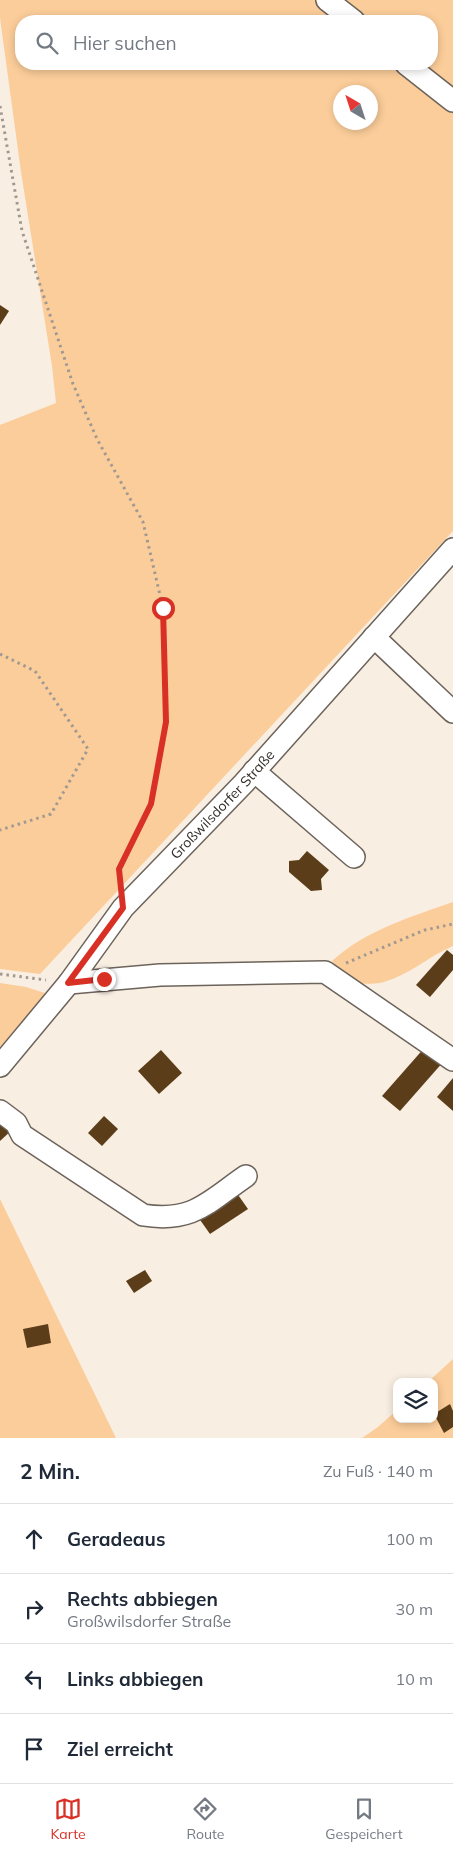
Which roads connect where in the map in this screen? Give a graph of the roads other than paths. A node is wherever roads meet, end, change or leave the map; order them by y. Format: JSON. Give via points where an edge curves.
{"nodes":[{"id":1,"x":327,"y":0,"type":"edge"},
{"id":2,"x":346,"y":15,"type":"edge"},
{"id":3,"x":414,"y":70,"type":"edge"},
{"id":4,"x":453,"y":101,"type":"edge"},
{"id":5,"x":453,"y":549,"type":"edge"},
{"id":6,"x":374,"y":637,"type":"junction"},
{"id":7,"x":453,"y":712,"type":"edge"},
{"id":8,"x":254,"y":771,"type":"junction"},
{"id":9,"x":354,"y":857,"type":"dead end"},
{"id":10,"x":68,"y":983,"type":"junction"},
{"id":11,"x":453,"y":1060,"type":"edge"},
{"id":12,"x":0,"y":1066,"type":"edge"},
{"id":13,"x":0,"y":1111,"type":"edge"},
{"id":14,"x":246,"y":1176,"type":"dead end"}],
"edges":[{"from":1,"to":2,"type":"street"},
{"from":3,"to":4,"type":"street"},
{"from":5,"to":6,"type":"street","name":"Großwilsdorfer Straße"},
{"from":6,"to":7,"type":"street"},
{"from":6,"to":8,"type":"street","name":"Großwilsdorfer Straße"},
{"from":8,"to":9,"type":"street"},
{"from":8,"to":10,"type":"street","name":"Großwilsdorfer Straße","via":[[123,908]]},
{"from":10,"to":11,"type":"street","via":[[160,975],[325,972]]},
{"from":10,"to":12,"type":"street","name":"Großwilsdorfer Straße"},
{"from":13,"to":14,"type":"street","via":[[16,1123],[22,1136],[143,1215],[162,1218],[182,1216],[195,1211]]}]}
